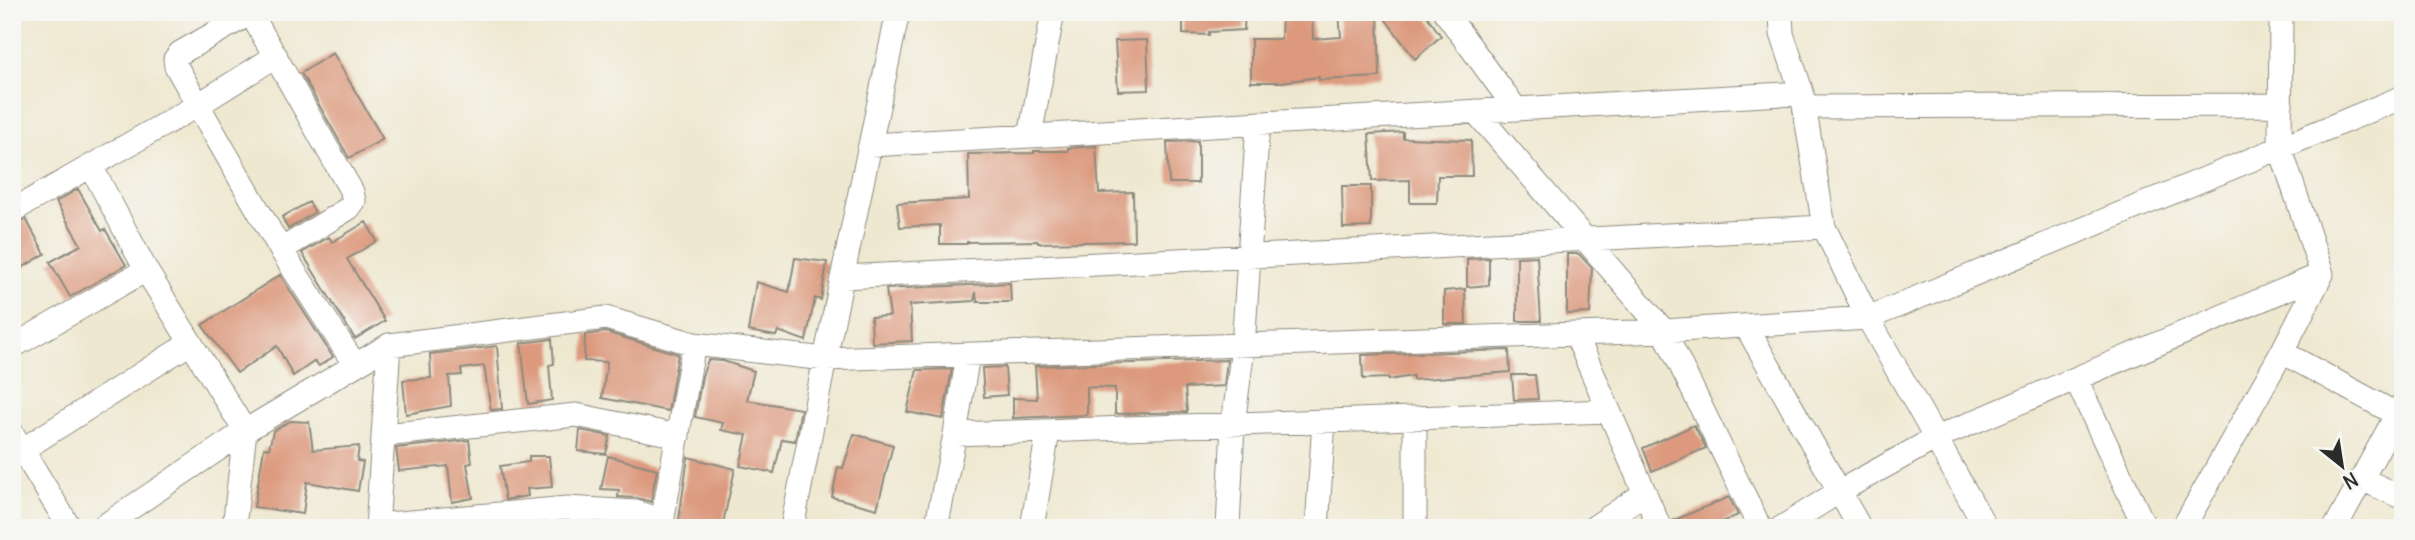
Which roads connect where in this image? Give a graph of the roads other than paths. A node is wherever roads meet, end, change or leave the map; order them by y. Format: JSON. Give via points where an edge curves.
{"nodes":[{"id":1,"x":898,"y":12,"type":"edge"},
{"id":2,"x":1053,"y":12,"type":"edge"},
{"id":3,"x":1445,"y":12,"type":"edge"},
{"id":4,"x":1781,"y":12,"type":"edge"},
{"id":5,"x":2281,"y":12,"type":"edge"},
{"id":6,"x":276,"y":56,"type":"junction"},
{"id":7,"x":1804,"y":100,"type":"junction"},
{"id":8,"x":2401,"y":102,"type":"edge"},
{"id":9,"x":2281,"y":104,"type":"junction"},
{"id":10,"x":198,"y":105,"type":"junction"},
{"id":11,"x":1516,"y":109,"type":"junction"},
{"id":12,"x":1475,"y":111,"type":"junction"},
{"id":13,"x":1258,"y":123,"type":"junction"},
{"id":14,"x":1030,"y":136,"type":"junction"},
{"id":15,"x":870,"y":145,"type":"junction"},
{"id":16,"x":2280,"y":147,"type":"junction"},
{"id":17,"x":91,"y":166,"type":"junction"},
{"id":18,"x":12,"y":211,"type":"edge"},
{"id":19,"x":1824,"y":227,"type":"junction"},
{"id":20,"x":1587,"y":239,"type":"junction"},
{"id":21,"x":281,"y":250,"type":"junction"},
{"id":22,"x":1247,"y":256,"type":"junction"},
{"id":23,"x":146,"y":270,"type":"junction"},
{"id":24,"x":2322,"y":274,"type":"junction"},
{"id":25,"x":843,"y":277,"type":"junction"},
{"id":26,"x":1868,"y":318,"type":"junction"},
{"id":27,"x":1746,"y":326,"type":"junction"},
{"id":28,"x":1664,"y":331,"type":"junction"},
{"id":29,"x":1576,"y":335,"type":"junction"},
{"id":30,"x":190,"y":342,"type":"junction"},
{"id":31,"x":694,"y":344,"type":"junction"},
{"id":32,"x":390,"y":345,"type":"junction"},
{"id":33,"x":12,"y":347,"type":"edge"},
{"id":34,"x":1242,"y":347,"type":"junction"},
{"id":35,"x":2282,"y":352,"type":"junction"},
{"id":36,"x":968,"y":355,"type":"junction"},
{"id":37,"x":825,"y":359,"type":"junction"},
{"id":38,"x":355,"y":365,"type":"junction"},
{"id":39,"x":2076,"y":379,"type":"junction"},
{"id":40,"x":2400,"y":408,"type":"edge"},
{"id":41,"x":1609,"y":411,"type":"junction"},
{"id":42,"x":1415,"y":418,"type":"junction"},
{"id":43,"x":1324,"y":421,"type":"junction"},
{"id":44,"x":1233,"y":425,"type":"junction"},
{"id":45,"x":245,"y":431,"type":"junction"},
{"id":46,"x":1048,"y":432,"type":"junction"},
{"id":47,"x":956,"y":434,"type":"junction"},
{"id":48,"x":384,"y":435,"type":"junction"},
{"id":49,"x":678,"y":436,"type":"junction"},
{"id":50,"x":1936,"y":438,"type":"junction"},
{"id":51,"x":17,"y":441,"type":"edge"},
{"id":52,"x":2362,"y":479,"type":"junction"},
{"id":53,"x":1840,"y":491,"type":"junction"},
{"id":54,"x":1645,"y":493,"type":"junction"},
{"id":55,"x":2403,"y":498,"type":"edge"},
{"id":56,"x":662,"y":525,"type":"edge"},
{"id":57,"x":377,"y":526,"type":"edge"},
{"id":58,"x":70,"y":528,"type":"edge"},
{"id":59,"x":101,"y":528,"type":"edge"},
{"id":60,"x":234,"y":528,"type":"edge"},
{"id":61,"x":792,"y":528,"type":"edge"},
{"id":62,"x":936,"y":528,"type":"edge"},
{"id":63,"x":1032,"y":528,"type":"edge"},
{"id":64,"x":1228,"y":528,"type":"edge"},
{"id":65,"x":1317,"y":528,"type":"edge"},
{"id":66,"x":1415,"y":528,"type":"edge"},
{"id":67,"x":1593,"y":528,"type":"edge"},
{"id":68,"x":1660,"y":528,"type":"edge"},
{"id":69,"x":1760,"y":528,"type":"edge"},
{"id":70,"x":1781,"y":528,"type":"edge"},
{"id":71,"x":1860,"y":528,"type":"edge"},
{"id":72,"x":1986,"y":528,"type":"edge"},
{"id":73,"x":2146,"y":528,"type":"edge"},
{"id":74,"x":2183,"y":528,"type":"edge"},
{"id":75,"x":2335,"y":528,"type":"edge"}],
"edges":[{"from":1,"to":15,"type":"street"},
{"from":2,"to":14,"type":"street"},
{"from":3,"to":11,"type":"street"},
{"from":4,"to":7,"type":"street","via":[[1783,34]]},
{"from":5,"to":9,"type":"street"},
{"from":6,"to":10,"type":"street"},
{"from":6,"to":10,"type":"street","via":[[249,16],[180,53],[176,66]]},
{"from":6,"to":21,"type":"street","via":[[354,201]]},
{"from":7,"to":9,"type":"street"},
{"from":7,"to":11,"type":"street"},
{"from":7,"to":19,"type":"street"},
{"from":8,"to":16,"type":"street"},
{"from":9,"to":16,"type":"street"},
{"from":10,"to":17,"type":"street"},
{"from":10,"to":21,"type":"street"},
{"from":11,"to":12,"type":"street"},
{"from":12,"to":13,"type":"street"},
{"from":12,"to":20,"type":"street"},
{"from":13,"to":14,"type":"street"},
{"from":13,"to":22,"type":"street"},
{"from":14,"to":15,"type":"street"},
{"from":15,"to":25,"type":"street"},
{"from":16,"to":24,"type":"street"},
{"from":16,"to":26,"type":"street"},
{"from":17,"to":18,"type":"street"},
{"from":17,"to":23,"type":"street"},
{"from":19,"to":20,"type":"street"},
{"from":19,"to":26,"type":"street"},
{"from":20,"to":22,"type":"street"},
{"from":20,"to":28,"type":"street"},
{"from":21,"to":38,"type":"street"},
{"from":22,"to":25,"type":"street"},
{"from":22,"to":34,"type":"street"},
{"from":23,"to":30,"type":"street"},
{"from":23,"to":33,"type":"street"},
{"from":24,"to":35,"type":"street"},
{"from":24,"to":39,"type":"street"},
{"from":25,"to":37,"type":"street"},
{"from":26,"to":27,"type":"street"},
{"from":26,"to":50,"type":"street"},
{"from":27,"to":28,"type":"street"},
{"from":27,"to":53,"type":"street"},
{"from":28,"to":29,"type":"street"},
{"from":28,"to":69,"type":"street"},
{"from":29,"to":34,"type":"street"},
{"from":29,"to":41,"type":"street"},
{"from":30,"to":45,"type":"street"},
{"from":30,"to":51,"type":"street"},
{"from":31,"to":32,"type":"street","via":[[606,317]]},
{"from":31,"to":37,"type":"street"},
{"from":31,"to":49,"type":"street"},
{"from":32,"to":38,"type":"street"},
{"from":32,"to":48,"type":"street"},
{"from":34,"to":36,"type":"street"},
{"from":34,"to":44,"type":"street"},
{"from":35,"to":40,"type":"street"},
{"from":35,"to":74,"type":"street"},
{"from":36,"to":37,"type":"street"},
{"from":36,"to":47,"type":"street"},
{"from":37,"to":61,"type":"street"},
{"from":38,"to":45,"type":"street"},
{"from":39,"to":50,"type":"street"},
{"from":39,"to":73,"type":"street"},
{"from":40,"to":52,"type":"street"},
{"from":41,"to":42,"type":"street"},
{"from":41,"to":54,"type":"street"},
{"from":42,"to":43,"type":"street"},
{"from":42,"to":66,"type":"street"},
{"from":43,"to":44,"type":"street"},
{"from":43,"to":65,"type":"street"},
{"from":44,"to":46,"type":"street"},
{"from":44,"to":64,"type":"street"},
{"from":45,"to":59,"type":"street"},
{"from":45,"to":60,"type":"street"},
{"from":46,"to":47,"type":"street"},
{"from":46,"to":63,"type":"street"},
{"from":47,"to":62,"type":"street"},
{"from":48,"to":49,"type":"street","via":[[576,415]]},
{"from":48,"to":57,"type":"street"},
{"from":49,"to":56,"type":"street"},
{"from":50,"to":53,"type":"street"},
{"from":50,"to":72,"type":"street"},
{"from":51,"to":58,"type":"street"},
{"from":52,"to":55,"type":"street"},
{"from":52,"to":75,"type":"street"},
{"from":53,"to":70,"type":"street"},
{"from":53,"to":71,"type":"street"},
{"from":54,"to":67,"type":"street"},
{"from":54,"to":68,"type":"street"},
{"from":56,"to":57,"type":"street","via":[[636,512],[567,508]]}]}
